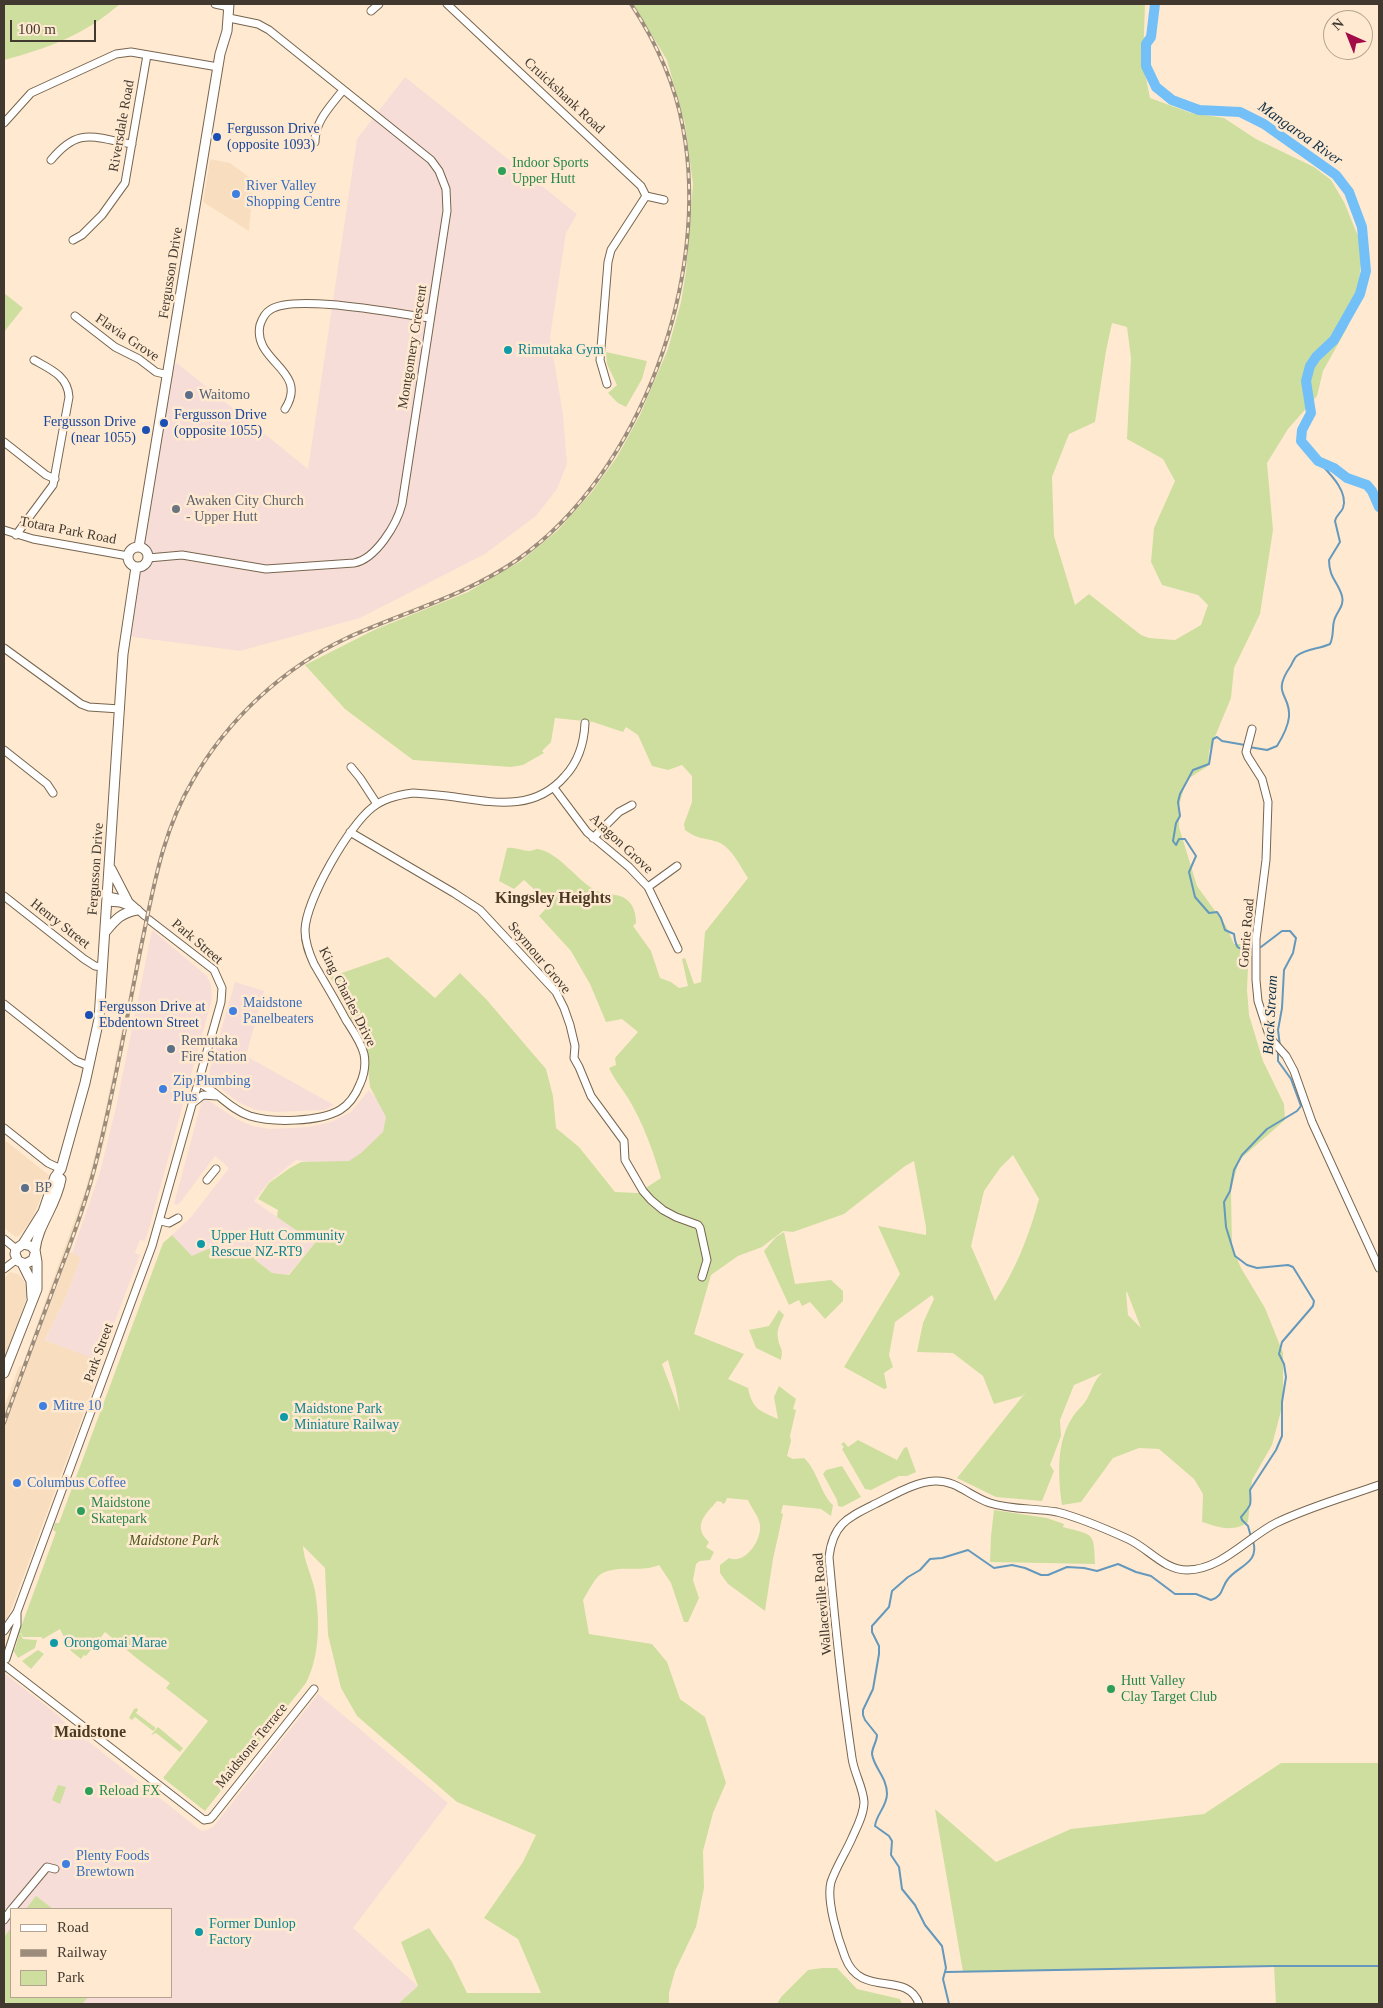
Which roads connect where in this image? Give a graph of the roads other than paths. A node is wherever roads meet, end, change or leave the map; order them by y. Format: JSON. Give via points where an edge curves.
{"nodes":[{"id":1,"x":214,"y":4,"type":"edge"},
{"id":2,"x":379,"y":4,"type":"edge"},
{"id":3,"x":447,"y":4,"type":"edge"},
{"id":4,"x":229,"y":5,"type":"edge"},
{"id":5,"x":370,"y":11,"type":"dead end"},
{"id":6,"x":229,"y":18,"type":"junction"},
{"id":7,"x":147,"y":55,"type":"junction"},
{"id":8,"x":218,"y":67,"type":"junction"},
{"id":9,"x":343,"y":90,"type":"junction"},
{"id":10,"x":4,"y":123,"type":"edge"},
{"id":11,"x":314,"y":142,"type":"dead end"},
{"id":12,"x":132,"y":144,"type":"junction"},
{"id":13,"x":51,"y":160,"type":"dead end"},
{"id":14,"x":646,"y":196,"type":"junction"},
{"id":15,"x":664,"y":200,"type":"dead end"},
{"id":16,"x":73,"y":240,"type":"dead end"},
{"id":17,"x":74,"y":316,"type":"dead end"},
{"id":18,"x":430,"y":318,"type":"junction"},
{"id":19,"x":34,"y":360,"type":"dead end"},
{"id":20,"x":168,"y":375,"type":"junction"},
{"id":21,"x":607,"y":384,"type":"dead end"},
{"id":22,"x":284,"y":409,"type":"dead end"},
{"id":23,"x":4,"y":442,"type":"edge"},
{"id":24,"x":55,"y":479,"type":"junction"},
{"id":25,"x":4,"y":530,"type":"edge"},
{"id":26,"x":16,"y":535,"type":"junction"},
{"id":27,"x":140,"y":547,"type":"junction"},
{"id":28,"x":128,"y":556,"type":"junction"},
{"id":29,"x":148,"y":558,"type":"junction"},
{"id":30,"x":136,"y":567,"type":"junction"},
{"id":31,"x":4,"y":648,"type":"edge"},
{"id":32,"x":120,"y":709,"type":"junction"},
{"id":33,"x":586,"y":724,"type":"dead end"},
{"id":34,"x":1252,"y":729,"type":"dead end"},
{"id":35,"x":4,"y":750,"type":"edge"},
{"id":36,"x":350,"y":767,"type":"dead end"},
{"id":37,"x":554,"y":788,"type":"junction"},
{"id":38,"x":53,"y":793,"type":"dead end"},
{"id":39,"x":377,"y":804,"type":"junction"},
{"id":40,"x":632,"y":805,"type":"dead end"},
{"id":41,"x":350,"y":832,"type":"junction"},
{"id":42,"x":593,"y":838,"type":"junction"},
{"id":43,"x":677,"y":866,"type":"dead end"},
{"id":44,"x":110,"y":867,"type":"junction"},
{"id":45,"x":648,"y":887,"type":"junction"},
{"id":46,"x":4,"y":896,"type":"edge"},
{"id":47,"x":108,"y":899,"type":"junction"},
{"id":48,"x":127,"y":900,"type":"junction"},
{"id":49,"x":135,"y":909,"type":"junction"},
{"id":50,"x":106,"y":932,"type":"junction"},
{"id":51,"x":678,"y":949,"type":"dead end"},
{"id":52,"x":103,"y":967,"type":"junction"},
{"id":53,"x":4,"y":1004,"type":"edge"},
{"id":54,"x":89,"y":1066,"type":"junction"},
{"id":55,"x":199,"y":1084,"type":"junction"},
{"id":56,"x":216,"y":1096,"type":"junction"},
{"id":57,"x":193,"y":1102,"type":"junction"},
{"id":58,"x":4,"y":1128,"type":"edge"},
{"id":59,"x":61,"y":1169,"type":"junction"},
{"id":60,"x":216,"y":1169,"type":"dead end"},
{"id":61,"x":208,"y":1180,"type":"dead end"},
{"id":62,"x":178,"y":1218,"type":"dead end"},
{"id":63,"x":161,"y":1221,"type":"junction"},
{"id":64,"x":4,"y":1239,"type":"edge"},
{"id":65,"x":20,"y":1247,"type":"junction"},
{"id":66,"x":35,"y":1252,"type":"junction"},
{"id":67,"x":20,"y":1261,"type":"junction"},
{"id":68,"x":1379,"y":1268,"type":"edge"},
{"id":69,"x":4,"y":1269,"type":"edge"},
{"id":70,"x":702,"y":1277,"type":"dead end"},
{"id":71,"x":32,"y":1298,"type":"junction"},
{"id":72,"x":4,"y":1374,"type":"edge"},
{"id":73,"x":1379,"y":1485,"type":"edge"},
{"id":74,"x":17,"y":1612,"type":"junction"},
{"id":75,"x":4,"y":1631,"type":"edge"},
{"id":76,"x":5,"y":1661,"type":"edge"},
{"id":77,"x":314,"y":1689,"type":"dead end"},
{"id":78,"x":55,"y":1869,"type":"dead end"},
{"id":79,"x":14,"y":1908,"type":"edge"},
{"id":80,"x":919,"y":2004,"type":"edge"}],
"edges":[{"from":1,"to":4,"type":"street"},
{"from":2,"to":5,"type":"street"},
{"from":3,"to":14,"type":"street","name":"Cruickshank Road","via":[[641,186]]},
{"from":4,"to":6,"type":"main road","name":"Fergusson Drive"},
{"from":6,"to":8,"type":"main road","name":"Fergusson Drive"},
{"from":6,"to":9,"type":"street","name":"Montgomery Crescent","via":[[258,24],[269,30]]},
{"from":7,"to":8,"type":"street"},
{"from":7,"to":10,"type":"street","via":[[116,54],[35,90]]},
{"from":7,"to":12,"type":"street","name":"Riversdale Road"},
{"from":8,"to":20,"type":"main road","name":"Fergusson Drive"},
{"from":9,"to":11,"type":"street","via":[[319,120]]},
{"from":9,"to":18,"type":"street","name":"Montgomery Crescent","via":[[423,152],[443,180],[446,211]]},
{"from":12,"to":13,"type":"street","via":[[79,137],[66,144]]},
{"from":12,"to":16,"type":"street","name":"Riversdale Road","via":[[122,189],[82,235]]},
{"from":14,"to":15,"type":"street"},
{"from":14,"to":21,"type":"street","via":[[611,250],[608,262],[600,360]]},
{"from":17,"to":20,"type":"street","name":"Flavia Grove","via":[[115,347],[158,373]]},
{"from":18,"to":22,"type":"street","via":[[332,304],[290,304],[271,309],[261,322],[260,339],[266,353],[289,380],[290,401]]},
{"from":18,"to":29,"type":"street","name":"Montgomery Crescent","via":[[400,510],[394,526],[367,558],[354,563],[266,569],[182,556]]},
{"from":19,"to":24,"type":"street","via":[[59,375],[69,389]]},
{"from":20,"to":27,"type":"main road","name":"Fergusson Drive"},
{"from":23,"to":24,"type":"street"},
{"from":24,"to":26,"type":"street"},
{"from":25,"to":26,"type":"street","name":"Totara Park Road"},
{"from":26,"to":28,"type":"street","name":"Totara Park Road"},
{"from":27,"to":28,"type":"main road","via":[[130,550]]},
{"from":27,"to":29,"type":"main road","via":[[146,550]]},
{"from":28,"to":30,"type":"main road"},
{"from":29,"to":30,"type":"main road","via":[[143,566]]},
{"from":30,"to":32,"type":"main road","name":"Fergusson Drive","via":[[123,654]]},
{"from":31,"to":32,"type":"street","via":[[81,704]]},
{"from":32,"to":44,"type":"main road","name":"Fergusson Drive"},
{"from":33,"to":37,"type":"street","name":"King Charles Drive","via":[[577,760]]},
{"from":34,"to":68,"type":"street","name":"Gorrie Road","via":[[1246,752],[1262,779],[1268,802],[1266,860],[1256,939],[1260,1007],[1270,1038],[1286,1056],[1312,1122]]},
{"from":35,"to":38,"type":"street","via":[[47,784]]},
{"from":36,"to":39,"type":"street"},
{"from":37,"to":39,"type":"street","name":"King Charles Drive","via":[[533,799],[514,802],[412,793]]},
{"from":37,"to":42,"type":"street","name":"Aragon Grove"},
{"from":39,"to":41,"type":"street","name":"King Charles Drive"},
{"from":40,"to":42,"type":"street","via":[[621,811]]},
{"from":41,"to":56,"type":"street","name":"King Charles Drive","via":[[316,890],[305,930],[314,964],[364,1054],[364,1073],[357,1091],[340,1110],[326,1116],[296,1119],[255,1117],[233,1108]]},
{"from":41,"to":70,"type":"street","name":"Seymour Grove","via":[[478,908],[560,999],[569,1019],[574,1058],[591,1096],[623,1139],[626,1160],[647,1196],[671,1215],[700,1228],[708,1260]]},
{"from":42,"to":45,"type":"street","name":"Aragon Grove"},
{"from":43,"to":45,"type":"street"},
{"from":44,"to":47,"type":"main road","name":"Fergusson Drive"},
{"from":44,"to":48,"type":"main road"},
{"from":45,"to":51,"type":"street","name":"Aragon Grove"},
{"from":46,"to":52,"type":"street","name":"Henry Street","via":[[84,959]]},
{"from":47,"to":48,"type":"street"},
{"from":47,"to":49,"type":"street","name":"Park Street"},
{"from":47,"to":50,"type":"main road","name":"Fergusson Drive"},
{"from":48,"to":49,"type":"street","name":"Park Street"},
{"from":49,"to":50,"type":"main road","via":[[117,916]]},
{"from":49,"to":55,"type":"street","name":"Park Street","via":[[207,963],[220,980],[221,1002]]},
{"from":50,"to":52,"type":"main road","name":"Fergusson Drive"},
{"from":52,"to":54,"type":"main road","name":"Fergusson Drive","via":[[99,1019]]},
{"from":53,"to":54,"type":"street","via":[[76,1060]]},
{"from":54,"to":59,"type":"main road","name":"Fergusson Drive"},
{"from":55,"to":56,"type":"street","name":"King Charles Drive"},
{"from":55,"to":57,"type":"street","name":"Park Street"},
{"from":56,"to":57,"type":"street","via":[[200,1096]]},
{"from":57,"to":63,"type":"street","name":"Park Street"},
{"from":58,"to":59,"type":"street","via":[[53,1167]]},
{"from":59,"to":65,"type":"main road","name":"Fergusson Drive","via":[[43,1212]]},
{"from":59,"to":66,"type":"main road","name":"Fergusson Drive","via":[[58,1192],[40,1230]]},
{"from":60,"to":61,"type":"street"},
{"from":62,"to":63,"type":"street","via":[[170,1223]]},
{"from":63,"to":74,"type":"street","name":"Park Street"},
{"from":64,"to":65,"type":"street"},
{"from":65,"to":66,"type":"main road","via":[[31,1246]]},
{"from":65,"to":67,"type":"main road"},
{"from":66,"to":67,"type":"main road","via":[[31,1262]]},
{"from":66,"to":71,"type":"main road","name":"Fergusson Drive","via":[[38,1279],[36,1294]]},
{"from":67,"to":69,"type":"street"},
{"from":67,"to":71,"type":"main road","via":[[31,1281]]},
{"from":71,"to":72,"type":"main road","name":"Fergusson Drive"},
{"from":73,"to":80,"type":"street","name":"Wallaceville Road","via":[[1302,1511],[1256,1535],[1214,1563],[1195,1570],[1179,1569],[1130,1539],[1058,1512],[990,1503],[942,1481],[910,1488],[853,1515],[840,1525],[829,1557],[852,1760],[864,1803],[861,1817],[831,1882],[831,1900],[844,1955],[851,1968],[870,1982],[905,1987]]},
{"from":74,"to":75,"type":"street","name":"Park Street"},
{"from":74,"to":76,"type":"street","via":[[17,1625]]},
{"from":76,"to":77,"type":"street","name":"Maidstone Terrace","via":[[204,1820],[210,1819]]},
{"from":78,"to":79,"type":"street","via":[[47,1867]]}]}
